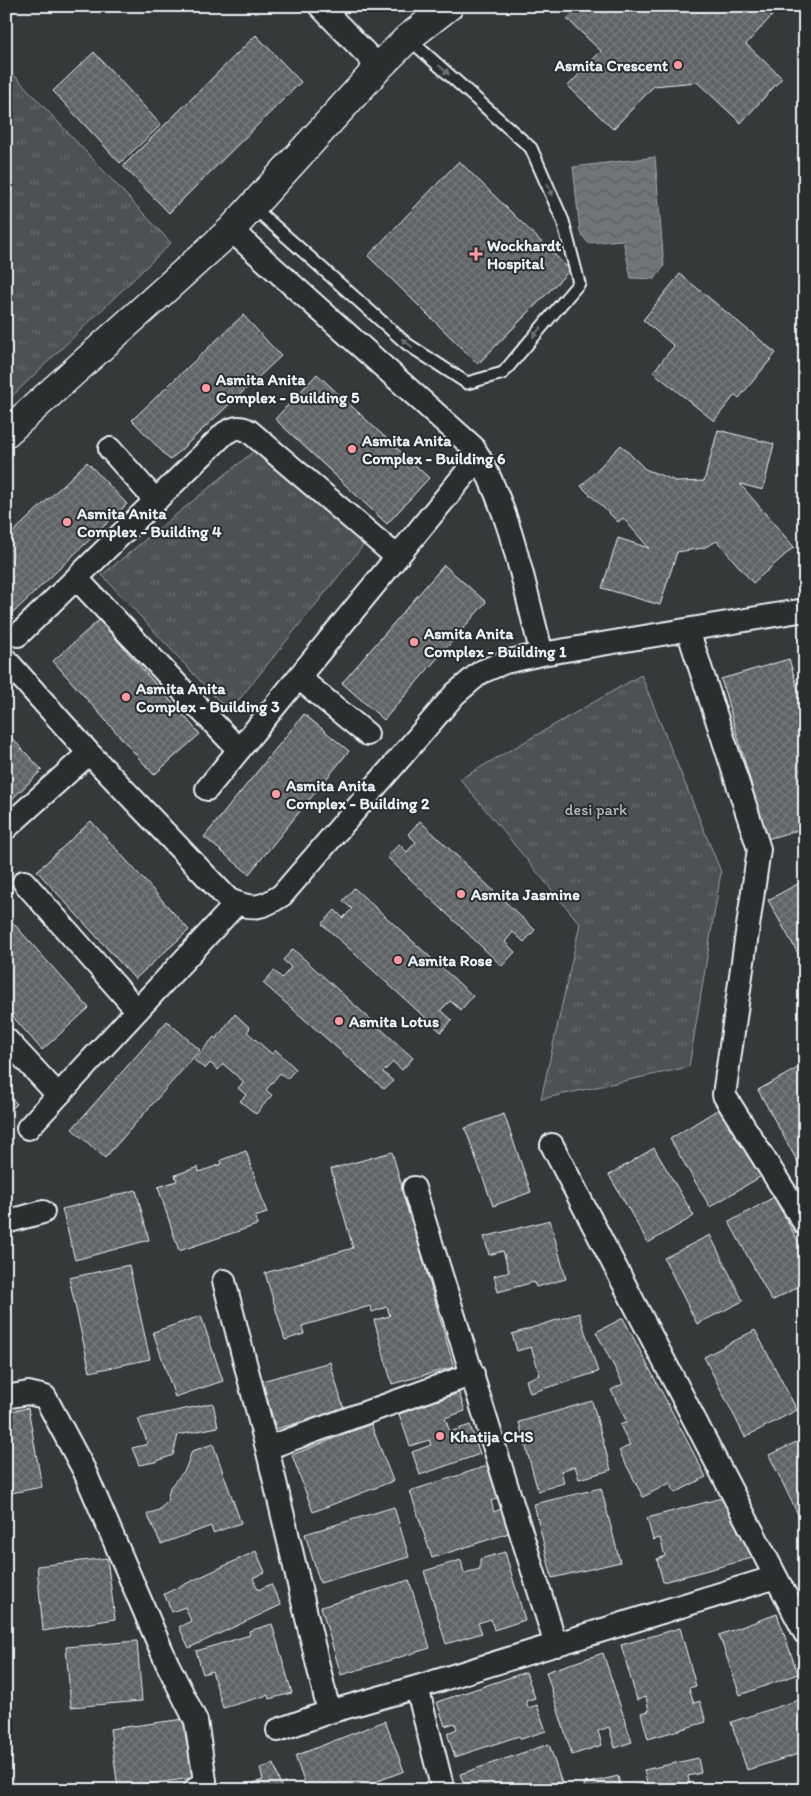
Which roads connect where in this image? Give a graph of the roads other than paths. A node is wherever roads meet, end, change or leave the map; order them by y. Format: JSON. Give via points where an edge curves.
{"nodes":[{"id":1,"x":320,"y":6,"type":"edge"},
{"id":2,"x":449,"y":6,"type":"edge"},
{"id":3,"x":408,"y":38,"type":"junction"},
{"id":4,"x":378,"y":67,"type":"junction"},
{"id":5,"x":252,"y":206,"type":"junction"},
{"id":6,"x":231,"y":230,"type":"junction"},
{"id":7,"x":6,"y":434,"type":"edge"},
{"id":8,"x":110,"y":449,"type":"dead end"},
{"id":9,"x":479,"y":457,"type":"junction"},
{"id":10,"x":156,"y":501,"type":"junction"},
{"id":11,"x":397,"y":558,"type":"junction"},
{"id":12,"x":77,"y":579,"type":"junction"},
{"id":13,"x":805,"y":610,"type":"edge"},
{"id":14,"x":688,"y":630,"type":"junction"},
{"id":15,"x":18,"y":635,"type":"dead end"},
{"id":16,"x":542,"y":654,"type":"junction"},
{"id":17,"x":6,"y":660,"type":"edge"},
{"id":18,"x":298,"y":678,"type":"junction"},
{"id":19,"x":367,"y":734,"type":"dead end"},
{"id":20,"x":239,"y":750,"type":"junction"},
{"id":21,"x":89,"y":753,"type":"junction"},
{"id":22,"x":207,"y":789,"type":"dead end"},
{"id":23,"x":6,"y":828,"type":"edge"},
{"id":24,"x":24,"y":882,"type":"dead end"},
{"id":25,"x":237,"y":903,"type":"junction"},
{"id":26,"x":137,"y":1010,"type":"junction"},
{"id":27,"x":6,"y":1040,"type":"edge"},
{"id":28,"x":58,"y":1095,"type":"junction"},
{"id":29,"x":28,"y":1128,"type":"dead end"},
{"id":30,"x":552,"y":1145,"type":"dead end"},
{"id":31,"x":414,"y":1188,"type":"dead end"},
{"id":32,"x":43,"y":1212,"type":"dead end"},
{"id":33,"x":6,"y":1222,"type":"edge"},
{"id":34,"x":805,"y":1224,"type":"edge"},
{"id":35,"x":224,"y":1280,"type":"dead end"},
{"id":36,"x":473,"y":1374,"type":"junction"},
{"id":37,"x":6,"y":1397,"type":"edge"},
{"id":38,"x":267,"y":1448,"type":"junction"},
{"id":39,"x":776,"y":1577,"type":"junction"},
{"id":40,"x":805,"y":1633,"type":"edge"},
{"id":41,"x":556,"y":1645,"type":"junction"},
{"id":42,"x":417,"y":1687,"type":"junction"},
{"id":43,"x":329,"y":1712,"type":"junction"},
{"id":44,"x":278,"y":1730,"type":"dead end"},
{"id":45,"x":195,"y":1790,"type":"edge"},
{"id":46,"x":443,"y":1790,"type":"edge"}],
"edges":[{"from":1,"to":4,"type":"street"},
{"from":2,"to":3,"type":"street"},
{"from":3,"to":4,"type":"street"},
{"from":3,"to":5,"type":"lane","one_way":true,"via":[[532,148],[563,221],[579,283],[503,373],[467,383],[407,344]]},
{"from":4,"to":5,"type":"street"},
{"from":5,"to":6,"type":"street"},
{"from":6,"to":7,"type":"street"},
{"from":6,"to":9,"type":"street","via":[[473,447]]},
{"from":8,"to":10,"type":"street"},
{"from":9,"to":11,"type":"street"},
{"from":9,"to":16,"type":"street","via":[[500,499]]},
{"from":10,"to":11,"type":"street","via":[[225,433],[242,427]]},
{"from":10,"to":12,"type":"street"},
{"from":11,"to":18,"type":"street"},
{"from":12,"to":15,"type":"street"},
{"from":12,"to":20,"type":"street"},
{"from":13,"to":14,"type":"street"},
{"from":14,"to":16,"type":"street"},
{"from":14,"to":34,"type":"street","via":[[758,849],[724,1095]]},
{"from":16,"to":25,"type":"street","via":[[505,662],[481,672],[455,694],[282,895],[265,906],[247,908]]},
{"from":17,"to":21,"type":"street"},
{"from":18,"to":19,"type":"street"},
{"from":18,"to":20,"type":"street"},
{"from":20,"to":22,"type":"street"},
{"from":21,"to":23,"type":"street"},
{"from":21,"to":25,"type":"street","via":[[229,900]]},
{"from":24,"to":26,"type":"street"},
{"from":25,"to":26,"type":"street"},
{"from":26,"to":28,"type":"street"},
{"from":27,"to":28,"type":"street"},
{"from":28,"to":29,"type":"street"},
{"from":30,"to":39,"type":"street"},
{"from":31,"to":36,"type":"street"},
{"from":32,"to":33,"type":"street"},
{"from":35,"to":38,"type":"street"},
{"from":36,"to":38,"type":"street"},
{"from":36,"to":41,"type":"street"},
{"from":37,"to":45,"type":"street","via":[[28,1393],[45,1396],[84,1470],[167,1663],[196,1721],[205,1781]]},
{"from":38,"to":43,"type":"street"},
{"from":39,"to":40,"type":"street"},
{"from":39,"to":41,"type":"street"},
{"from":41,"to":42,"type":"street"},
{"from":42,"to":43,"type":"street"},
{"from":42,"to":46,"type":"street"},
{"from":43,"to":44,"type":"street"}]}
